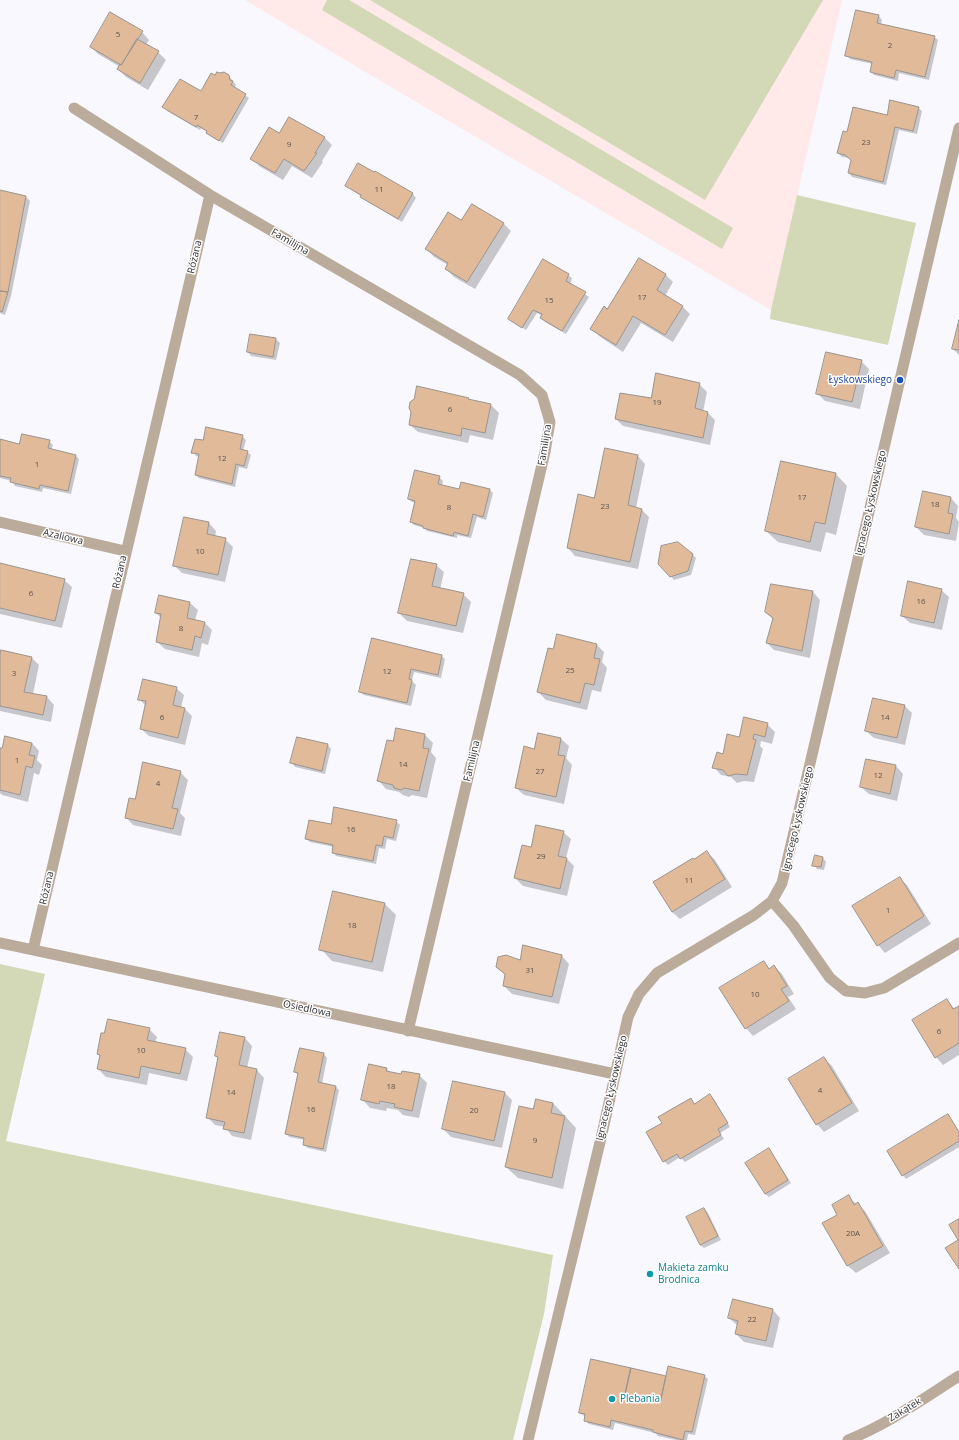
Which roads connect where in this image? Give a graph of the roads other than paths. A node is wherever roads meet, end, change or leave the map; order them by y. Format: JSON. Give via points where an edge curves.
{"nodes":[{"id":1,"x":74,"y":108,"type":"dead end"},
{"id":2,"x":959,"y":128,"type":"edge"},
{"id":3,"x":210,"y":195,"type":"junction"},
{"id":4,"x":0,"y":522,"type":"edge"},
{"id":5,"x":125,"y":551,"type":"junction"},
{"id":6,"x":772,"y":901,"type":"junction"},
{"id":7,"x":0,"y":943,"type":"edge"},
{"id":8,"x":959,"y":943,"type":"edge"},
{"id":9,"x":33,"y":950,"type":"junction"},
{"id":10,"x":408,"y":1031,"type":"junction"},
{"id":11,"x":615,"y":1074,"type":"junction"},
{"id":12,"x":959,"y":1376,"type":"edge"},
{"id":13,"x":528,"y":1440,"type":"edge"},
{"id":14,"x":848,"y":1440,"type":"edge"}],
"edges":[{"from":1,"to":3,"type":"street","name":"Familijna"},
{"from":2,"to":6,"type":"street","name":"Ignacego Łyskowskiego","via":[[787,864],[782,883]]},
{"from":3,"to":5,"type":"street","name":"Różana"},
{"from":3,"to":10,"type":"street","name":"Familijna","via":[[520,375],[542,395],[550,422],[535,496]]},
{"from":4,"to":5,"type":"street","name":"Azaliowa"},
{"from":5,"to":9,"type":"street","name":"Różana"},
{"from":6,"to":8,"type":"street","via":[[793,925],[830,978],[846,992],[865,993],[884,988]]},
{"from":6,"to":11,"type":"street","name":"Ignacego Łyskowskiego","via":[[754,915],[657,973],[639,994],[628,1017]]},
{"from":7,"to":9,"type":"street","name":"Osiedlowa"},
{"from":9,"to":10,"type":"street","name":"Osiedlowa"},
{"from":10,"to":11,"type":"street","name":"Osiedlowa"},
{"from":11,"to":13,"type":"street","name":"Ignacego Łyskowskiego"},
{"from":12,"to":14,"type":"street","name":"Zakątek","via":[[864,1434]]}]}
